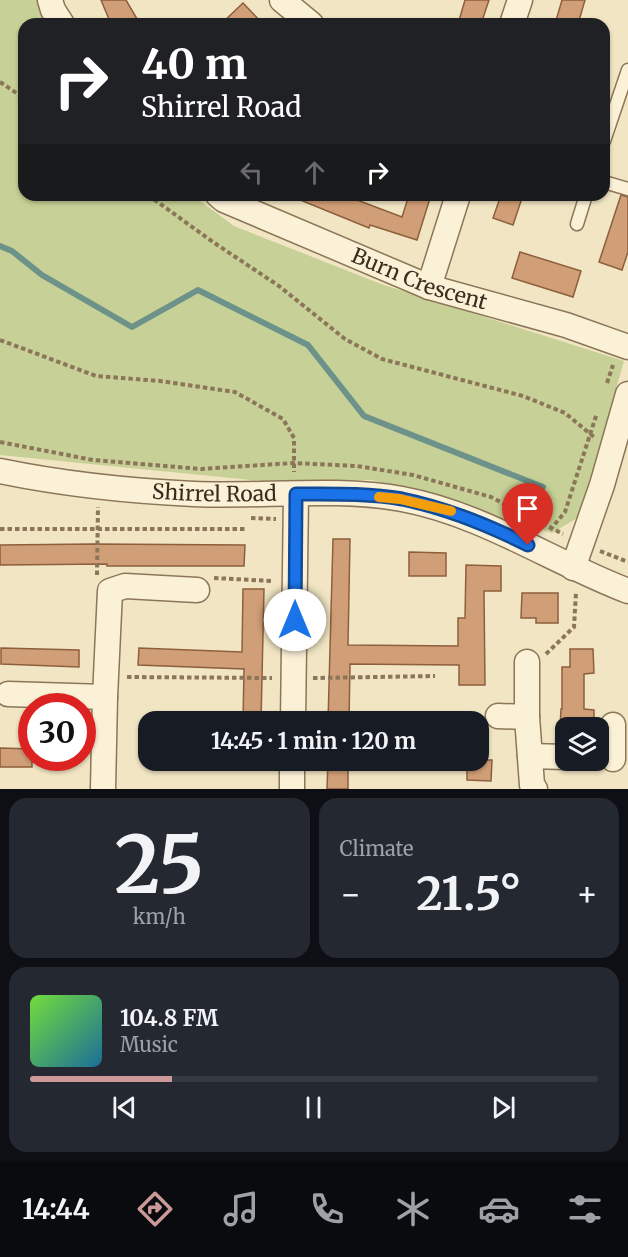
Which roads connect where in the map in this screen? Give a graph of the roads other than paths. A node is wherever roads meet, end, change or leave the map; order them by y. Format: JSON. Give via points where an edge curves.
{"nodes":[{"id":1,"x":50,"y":0,"type":"edge"},
{"id":2,"x":282,"y":0,"type":"edge"},
{"id":3,"x":520,"y":0,"type":"edge"},
{"id":4,"x":58,"y":18,"type":"edge"},
{"id":5,"x":304,"y":18,"type":"edge"},
{"id":6,"x":514,"y":18,"type":"edge"},
{"id":7,"x":628,"y":70,"type":"edge"},
{"id":8,"x":610,"y":123,"type":"edge"},
{"id":9,"x":610,"y":184,"type":"edge"},
{"id":10,"x":628,"y":189,"type":"edge"},
{"id":11,"x":226,"y":201,"type":"edge"},
{"id":12,"x":456,"y":201,"type":"edge"},
{"id":13,"x":584,"y":201,"type":"edge"},
{"id":14,"x":577,"y":224,"type":"dead end"},
{"id":15,"x":429,"y":287,"type":"junction"},
{"id":16,"x":623,"y":345,"type":"edge"},
{"id":17,"x":616,"y":394,"type":"edge"},
{"id":18,"x":0,"y":471,"type":"edge"},
{"id":19,"x":296,"y":494,"type":"junction"},
{"id":20,"x":576,"y":569,"type":"junction"},
{"id":21,"x":197,"y":590,"type":"road end"},
{"id":22,"x":628,"y":591,"type":"edge"},
{"id":23,"x":527,"y":662,"type":"road end"},
{"id":24,"x":8,"y":694,"type":"dead end"},
{"id":25,"x":105,"y":697,"type":"junction"},
{"id":26,"x":293,"y":711,"type":"edge"},
{"id":27,"x":498,"y":716,"type":"dead end"},
{"id":28,"x":527,"y":717,"type":"junction"},
{"id":29,"x":613,"y":725,"type":"dead end"},
{"id":30,"x":530,"y":756,"type":"junction"},
{"id":31,"x":555,"y":757,"type":"edge"},
{"id":32,"x":613,"y":759,"type":"edge"},
{"id":33,"x":292,"y":771,"type":"edge"},
{"id":34,"x":103,"y":789,"type":"edge"},
{"id":35,"x":292,"y":789,"type":"edge"},
{"id":36,"x":535,"y":789,"type":"edge"}],
"edges":[{"from":1,"to":4,"type":"street"},
{"from":2,"to":5,"type":"street"},
{"from":3,"to":6,"type":"street"},
{"from":7,"to":8,"type":"lane"},
{"from":9,"to":10,"type":"lane"},
{"from":11,"to":15,"type":"street","name":"Burn Crescent"},
{"from":12,"to":15,"type":"street"},
{"from":13,"to":14,"type":"lane"},
{"from":15,"to":16,"type":"street","name":"Burn Crescent"},
{"from":17,"to":20,"type":"street","via":[[612,450]]},
{"from":18,"to":19,"type":"street","name":"Shirrel Road","via":[[32,478],[194,494]]},
{"from":19,"to":20,"type":"street","name":"Shirrel Road","via":[[400,499],[446,509]]},
{"from":19,"to":26,"type":"street"},
{"from":20,"to":22,"type":"street","name":"Shirrel Road"},
{"from":21,"to":25,"type":"street","via":[[125,586],[110,591]]},
{"from":23,"to":28,"type":"street"},
{"from":24,"to":25,"type":"street"},
{"from":25,"to":34,"type":"street"},
{"from":27,"to":28,"type":"street"},
{"from":28,"to":30,"type":"street"},
{"from":29,"to":32,"type":"street"},
{"from":30,"to":31,"type":"street"},
{"from":30,"to":36,"type":"street"},
{"from":33,"to":35,"type":"street"}]}
